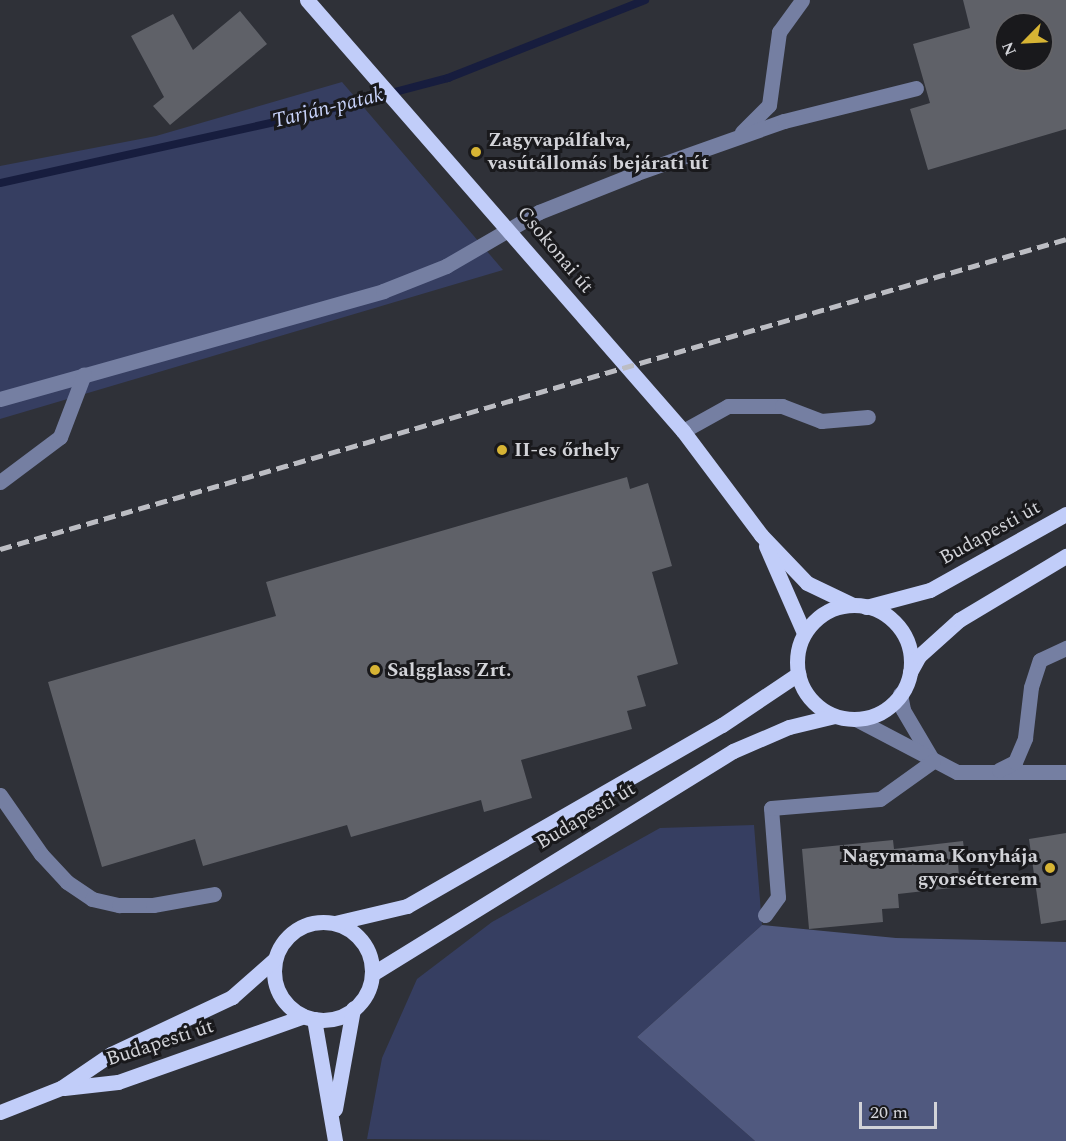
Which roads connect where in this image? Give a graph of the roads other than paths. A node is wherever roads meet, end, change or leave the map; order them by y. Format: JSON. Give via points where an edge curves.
{"nodes":[{"id":1,"x":307,"y":0,"type":"edge"},
{"id":2,"x":802,"y":0,"type":"edge"},
{"id":3,"x":916,"y":88,"type":"dead end"},
{"id":4,"x":735,"y":137,"type":"junction"},
{"id":5,"x":508,"y":227,"type":"junction"},
{"id":6,"x":84,"y":374,"type":"junction"},
{"id":7,"x":0,"y":399,"type":"edge"},
{"id":8,"x":868,"y":417,"type":"dead end"},
{"id":9,"x":683,"y":430,"type":"junction"},
{"id":10,"x":0,"y":482,"type":"edge"},
{"id":11,"x":1066,"y":514,"type":"edge"},
{"id":12,"x":761,"y":535,"type":"junction"},
{"id":13,"x":1066,"y":556,"type":"edge"},
{"id":14,"x":859,"y":606,"type":"junction"},
{"id":15,"x":804,"y":633,"type":"junction"},
{"id":16,"x":1066,"y":648,"type":"edge"},
{"id":17,"x":910,"y":672,"type":"junction"},
{"id":18,"x":798,"y":674,"type":"junction"},
{"id":19,"x":900,"y":694,"type":"junction"},
{"id":20,"x":834,"y":716,"type":"junction"},
{"id":21,"x":856,"y":719,"type":"junction"},
{"id":22,"x":933,"y":761,"type":"junction"},
{"id":23,"x":999,"y":770,"type":"junction"},
{"id":24,"x":1066,"y":772,"type":"edge"},
{"id":25,"x":0,"y":795,"type":"edge"},
{"id":26,"x":214,"y":894,"type":"dead end"},
{"id":27,"x":765,"y":915,"type":"dead end"},
{"id":28,"x":335,"y":923,"type":"junction"},
{"id":29,"x":274,"y":960,"type":"junction"},
{"id":30,"x":372,"y":974,"type":"junction"},
{"id":31,"x":353,"y":1009,"type":"junction"},
{"id":32,"x":309,"y":1018,"type":"junction"},
{"id":33,"x":61,"y":1088,"type":"junction"},
{"id":34,"x":0,"y":1112,"type":"edge"},
{"id":35,"x":334,"y":1117,"type":"junction"},
{"id":36,"x":335,"y":1141,"type":"edge"}],
"edges":[{"from":1,"to":5,"type":"main road","name":"Csokonai út"},
{"from":2,"to":4,"type":"street","via":[[779,32],[769,105]]},
{"from":3,"to":4,"type":"street"},
{"from":4,"to":5,"type":"street"},
{"from":5,"to":6,"type":"street","via":[[446,266],[383,291]]},
{"from":5,"to":9,"type":"main road","name":"Csokonai út"},
{"from":6,"to":7,"type":"street"},
{"from":6,"to":10,"type":"street","via":[[60,438]]},
{"from":8,"to":9,"type":"street","via":[[821,421],[782,406],[728,406]]},
{"from":9,"to":12,"type":"main road","name":"Csokonai út"},
{"from":11,"to":14,"type":"main road","name":"Budapesti út","via":[[930,590]]},
{"from":12,"to":14,"type":"main road","via":[[807,583]]},
{"from":12,"to":15,"type":"main road"},
{"from":13,"to":17,"type":"main road","via":[[959,620],[919,656]]},
{"from":14,"to":15,"type":"main road","via":[[825,613]]},
{"from":14,"to":17,"type":"main road","via":[[888,617],[904,636]]},
{"from":15,"to":18,"type":"main road"},
{"from":16,"to":23,"type":"street","via":[[1040,660],[1031,687],[1025,738],[1015,762]]},
{"from":17,"to":19,"type":"main road"},
{"from":18,"to":20,"type":"main road","via":[[807,695]]},
{"from":18,"to":28,"type":"main road","name":"Budapesti út","via":[[722,725],[407,906]]},
{"from":19,"to":21,"type":"main road","via":[[881,712]]},
{"from":19,"to":22,"type":"street","via":[[903,710]]},
{"from":20,"to":21,"type":"main road"},
{"from":20,"to":30,"type":"main road","name":"Budapesti út","via":[[789,727],[733,751]]},
{"from":21,"to":22,"type":"street"},
{"from":22,"to":23,"type":"street","via":[[957,772]]},
{"from":22,"to":27,"type":"street","via":[[880,799],[771,808],[778,897]]},
{"from":23,"to":24,"type":"street"},
{"from":25,"to":26,"type":"street","via":[[41,854],[67,882],[92,899],[119,905],[153,905]]},
{"from":28,"to":29,"type":"main road","via":[[318,921],[291,933]]},
{"from":28,"to":30,"type":"main road","via":[[363,942]]},
{"from":29,"to":32,"type":"main road","via":[[277,989],[288,1005]]},
{"from":29,"to":33,"type":"main road","name":"Budapesti út","via":[[232,998],[111,1054]]},
{"from":30,"to":31,"type":"main road","via":[[366,994]]},
{"from":31,"to":32,"type":"main road","via":[[341,1016]]},
{"from":31,"to":35,"type":"main road"},
{"from":32,"to":33,"type":"main road","name":"Budapesti út","via":[[118,1082]]},
{"from":32,"to":35,"type":"main road"},
{"from":33,"to":34,"type":"main road","name":"Budapesti út"},
{"from":35,"to":36,"type":"main road"}]}
